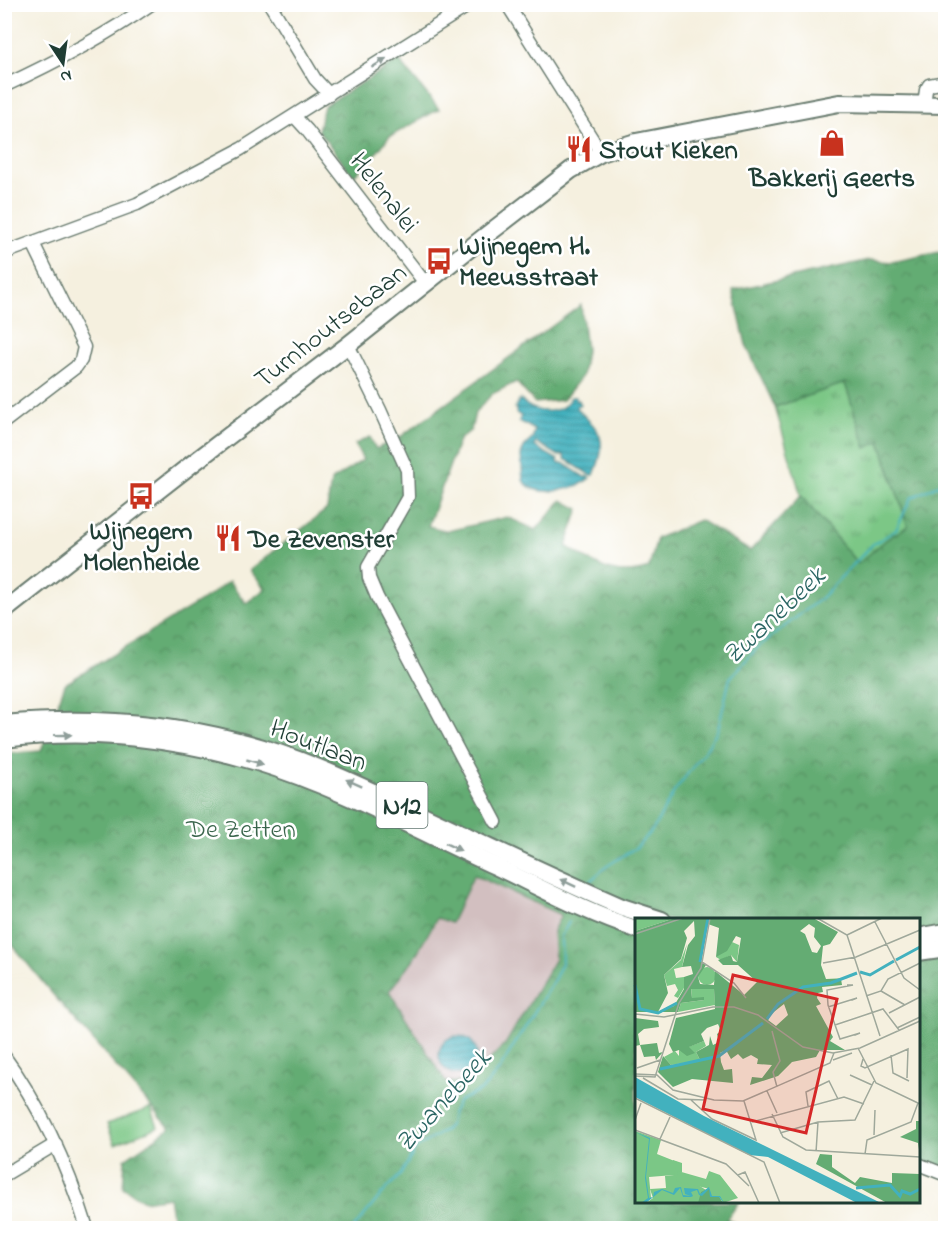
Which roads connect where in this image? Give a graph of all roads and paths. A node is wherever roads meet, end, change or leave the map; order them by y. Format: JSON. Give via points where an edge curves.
{"nodes":[{"id":1,"x":152,"y":4,"type":"edge"},
{"id":2,"x":270,"y":4,"type":"edge"},
{"id":3,"x":471,"y":4,"type":"edge"},
{"id":4,"x":507,"y":4,"type":"edge"},
{"id":5,"x":945,"y":82,"type":"edge"},
{"id":6,"x":4,"y":86,"type":"edge"},
{"id":7,"x":325,"y":97,"type":"junction"},
{"id":8,"x":924,"y":104,"type":"junction"},
{"id":9,"x":945,"y":105,"type":"edge"},
{"id":10,"x":297,"y":115,"type":"junction"},
{"id":11,"x":601,"y":153,"type":"junction"},
{"id":12,"x":33,"y":243,"type":"junction"},
{"id":13,"x":4,"y":254,"type":"edge"},
{"id":14,"x":425,"y":283,"type":"junction"},
{"id":15,"x":348,"y":345,"type":"junction"},
{"id":16,"x":4,"y":422,"type":"edge"},
{"id":17,"x":4,"y":611,"type":"edge"},
{"id":18,"x":4,"y":724,"type":"edge"},
{"id":19,"x":4,"y":739,"type":"edge"},
{"id":20,"x":496,"y":822,"type":"dead end"},
{"id":21,"x":656,"y":918,"type":"edge"},
{"id":22,"x":635,"y":928,"type":"edge"},
{"id":23,"x":945,"y":932,"type":"edge"},
{"id":24,"x":920,"y":937,"type":"edge"},
{"id":25,"x":945,"y":948,"type":"edge"},
{"id":26,"x":920,"y":952,"type":"edge"},
{"id":27,"x":4,"y":1056,"type":"edge"},
{"id":28,"x":56,"y":1144,"type":"junction"},
{"id":29,"x":920,"y":1165,"type":"edge"},
{"id":30,"x":4,"y":1175,"type":"edge"},
{"id":31,"x":945,"y":1175,"type":"edge"},
{"id":32,"x":87,"y":1228,"type":"edge"}],
"edges":[{"from":1,"to":6,"type":"street","via":[[65,57]]},
{"from":2,"to":7,"type":"street","via":[[315,79],[316,89]]},
{"from":7,"to":3,"type":"street","one_way":true},
{"from":4,"to":11,"type":"street"},
{"from":5,"to":8,"type":"street","via":[[929,85]]},
{"from":7,"to":10,"type":"street"},
{"from":8,"to":9,"type":"main road","name":"Turnhoutsebaan"},
{"from":8,"to":11,"type":"main road","name":"Turnhoutsebaan","via":[[834,104],[636,142]]},
{"from":10,"to":12,"type":"street","via":[[137,204]]},
{"from":10,"to":14,"type":"street","name":"Helenalei"},
{"from":11,"to":14,"type":"main road","name":"Turnhoutsebaan","via":[[572,170]]},
{"from":12,"to":13,"type":"street"},
{"from":12,"to":16,"type":"street","via":[[84,347],[76,367]]},
{"from":14,"to":15,"type":"main road","name":"Turnhoutsebaan"},
{"from":15,"to":17,"type":"main road","name":"Turnhoutsebaan"},
{"from":15,"to":20,"type":"street","via":[[407,470],[408,497],[368,567],[369,578]]},
{"from":21,"to":18,"type":"main road","name":"Houtlaan","number":"N12","one_way":true,"via":[[613,903],[359,786],[265,748],[154,724],[61,720]]},
{"from":19,"to":22,"type":"main road","name":"Houtlaan","number":"N12","one_way":true,"via":[[70,735],[153,739],[257,762],[355,800],[582,908]]},
{"from":23,"to":24,"type":"main road"},
{"from":25,"to":26,"type":"main road"},
{"from":27,"to":28,"type":"street"},
{"from":28,"to":30,"type":"street"},
{"from":28,"to":32,"type":"street"},
{"from":29,"to":31,"type":"street"}]}
